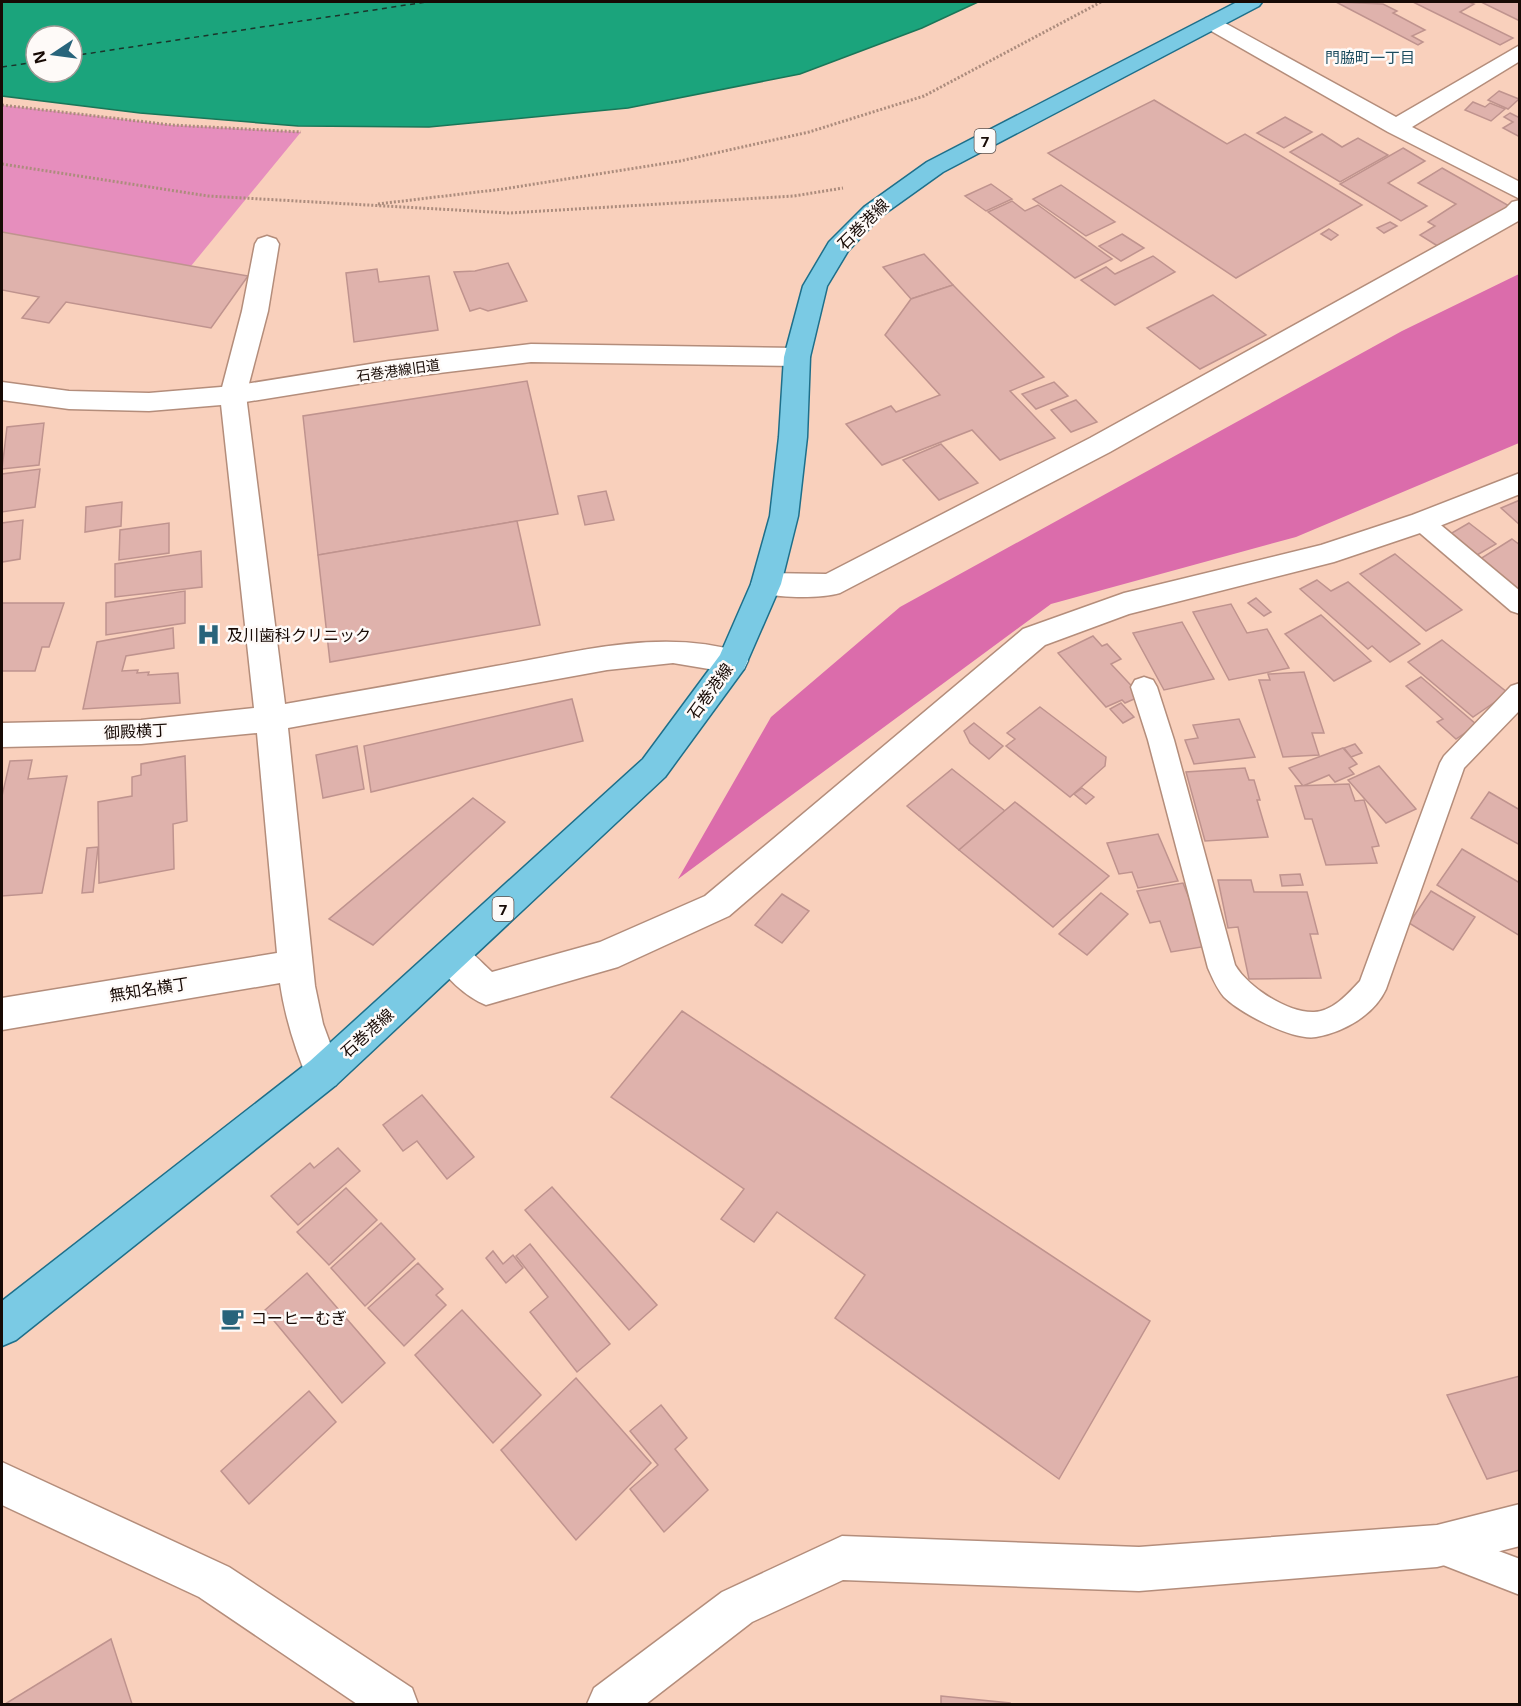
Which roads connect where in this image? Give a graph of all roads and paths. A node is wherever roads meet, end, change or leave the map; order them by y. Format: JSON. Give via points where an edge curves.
{"nodes":[{"id":1,"x":1101,"y":2,"type":"edge"},
{"id":2,"x":1252,"y":2,"type":"edge"},
{"id":3,"x":1214,"y":22,"type":"junction"},
{"id":4,"x":1520,"y":51,"type":"edge"},
{"id":5,"x":2,"y":105,"type":"edge"},
{"id":6,"x":1396,"y":127,"type":"junction"},
{"id":7,"x":301,"y":132,"type":"dead end"},
{"id":8,"x":2,"y":164,"type":"edge"},
{"id":9,"x":847,"y":187,"type":"dead end"},
{"id":10,"x":1520,"y":192,"type":"edge"},
{"id":11,"x":368,"y":205,"type":"junction"},
{"id":12,"x":1520,"y":207,"type":"edge"},
{"id":13,"x":267,"y":244,"type":"dead end"},
{"id":14,"x":797,"y":357,"type":"junction"},
{"id":15,"x":2,"y":391,"type":"edge"},
{"id":16,"x":233,"y":395,"type":"junction"},
{"id":17,"x":1520,"y":483,"type":"edge"},
{"id":18,"x":1422,"y":522,"type":"junction"},
{"id":19,"x":766,"y":584,"type":"junction"},
{"id":20,"x":1520,"y":604,"type":"edge"},
{"id":21,"x":733,"y":661,"type":"junction"},
{"id":22,"x":1144,"y":687,"type":"dead end"},
{"id":23,"x":1520,"y":693,"type":"edge"},
{"id":24,"x":271,"y":719,"type":"junction"},
{"id":25,"x":2,"y":735,"type":"edge"},
{"id":26,"x":451,"y":957,"type":"junction"},
{"id":27,"x":296,"y":965,"type":"junction"},
{"id":28,"x":2,"y":1014,"type":"edge"},
{"id":29,"x":323,"y":1073,"type":"junction"},
{"id":30,"x":2,"y":1326,"type":"edge"},
{"id":31,"x":2,"y":1483,"type":"edge"},
{"id":32,"x":1520,"y":1525,"type":"edge"},
{"id":33,"x":1437,"y":1546,"type":"junction"},
{"id":34,"x":1520,"y":1577,"type":"edge"},
{"id":35,"x":396,"y":1704,"type":"edge"},
{"id":36,"x":610,"y":1704,"type":"edge"}],
"edges":[{"from":1,"to":11,"type":"path","via":[[924,96],[809,132],[680,162]]},
{"from":2,"to":3,"type":"main road","name":"石巻港線","number":"7"},
{"from":3,"to":6,"type":"street"},
{"from":3,"to":14,"type":"main road","name":"石巻港線","number":"7","via":[[935,167],[872,212],[838,247],[815,286]]},
{"from":4,"to":6,"type":"street"},
{"from":5,"to":7,"type":"path","via":[[172,125]]},
{"from":6,"to":10,"type":"street"},
{"from":8,"to":11,"type":"path","via":[[208,196]]},
{"from":9,"to":11,"type":"path","via":[[794,196],[509,213]]},
{"from":12,"to":19,"type":"street","via":[[1431,261],[1100,445],[830,585]]},
{"from":13,"to":16,"type":"street","via":[[255,311]]},
{"from":14,"to":16,"type":"street","name":"石巻港線旧道","via":[[531,353]]},
{"from":14,"to":19,"type":"main road","name":"石巻港線","number":"7","via":[[784,516]]},
{"from":15,"to":16,"type":"street","name":"石巻港線旧道","via":[[69,400],[149,402]]},
{"from":16,"to":24,"type":"street"},
{"from":17,"to":18,"type":"street"},
{"from":18,"to":20,"type":"lane"},
{"from":18,"to":26,"type":"street","via":[[1324,555],[1124,604],[1034,637],[717,906],[606,956],[486,989]]},
{"from":19,"to":21,"type":"main road","name":"石巻港線","number":"7"},
{"from":21,"to":24,"type":"street","name":"御殿横丁","via":[[673,651],[607,658]]},
{"from":21,"to":26,"type":"main road","name":"石巻港線","number":"7","via":[[654,768]]},
{"from":22,"to":23,"type":"lane","via":[[1222,968],[1233,987],[1271,1014],[1314,1025],[1348,1013],[1372,989],[1453,763]]},
{"from":24,"to":25,"type":"street","name":"御殿横丁","via":[[141,732]]},
{"from":24,"to":27,"type":"street"},
{"from":26,"to":29,"type":"main road","name":"石巻港線","number":"7"},
{"from":27,"to":28,"type":"street","name":"無知名横丁"},
{"from":27,"to":29,"type":"street","via":[[305,1024]]},
{"from":29,"to":30,"type":"main road","name":"石巻港線","number":"7"},
{"from":31,"to":35,"type":"street","via":[[214,1582]]},
{"from":32,"to":33,"type":"street"},
{"from":33,"to":34,"type":"lane"},
{"from":33,"to":36,"type":"street","via":[[1139,1569],[843,1558],[737,1606]]}]}
